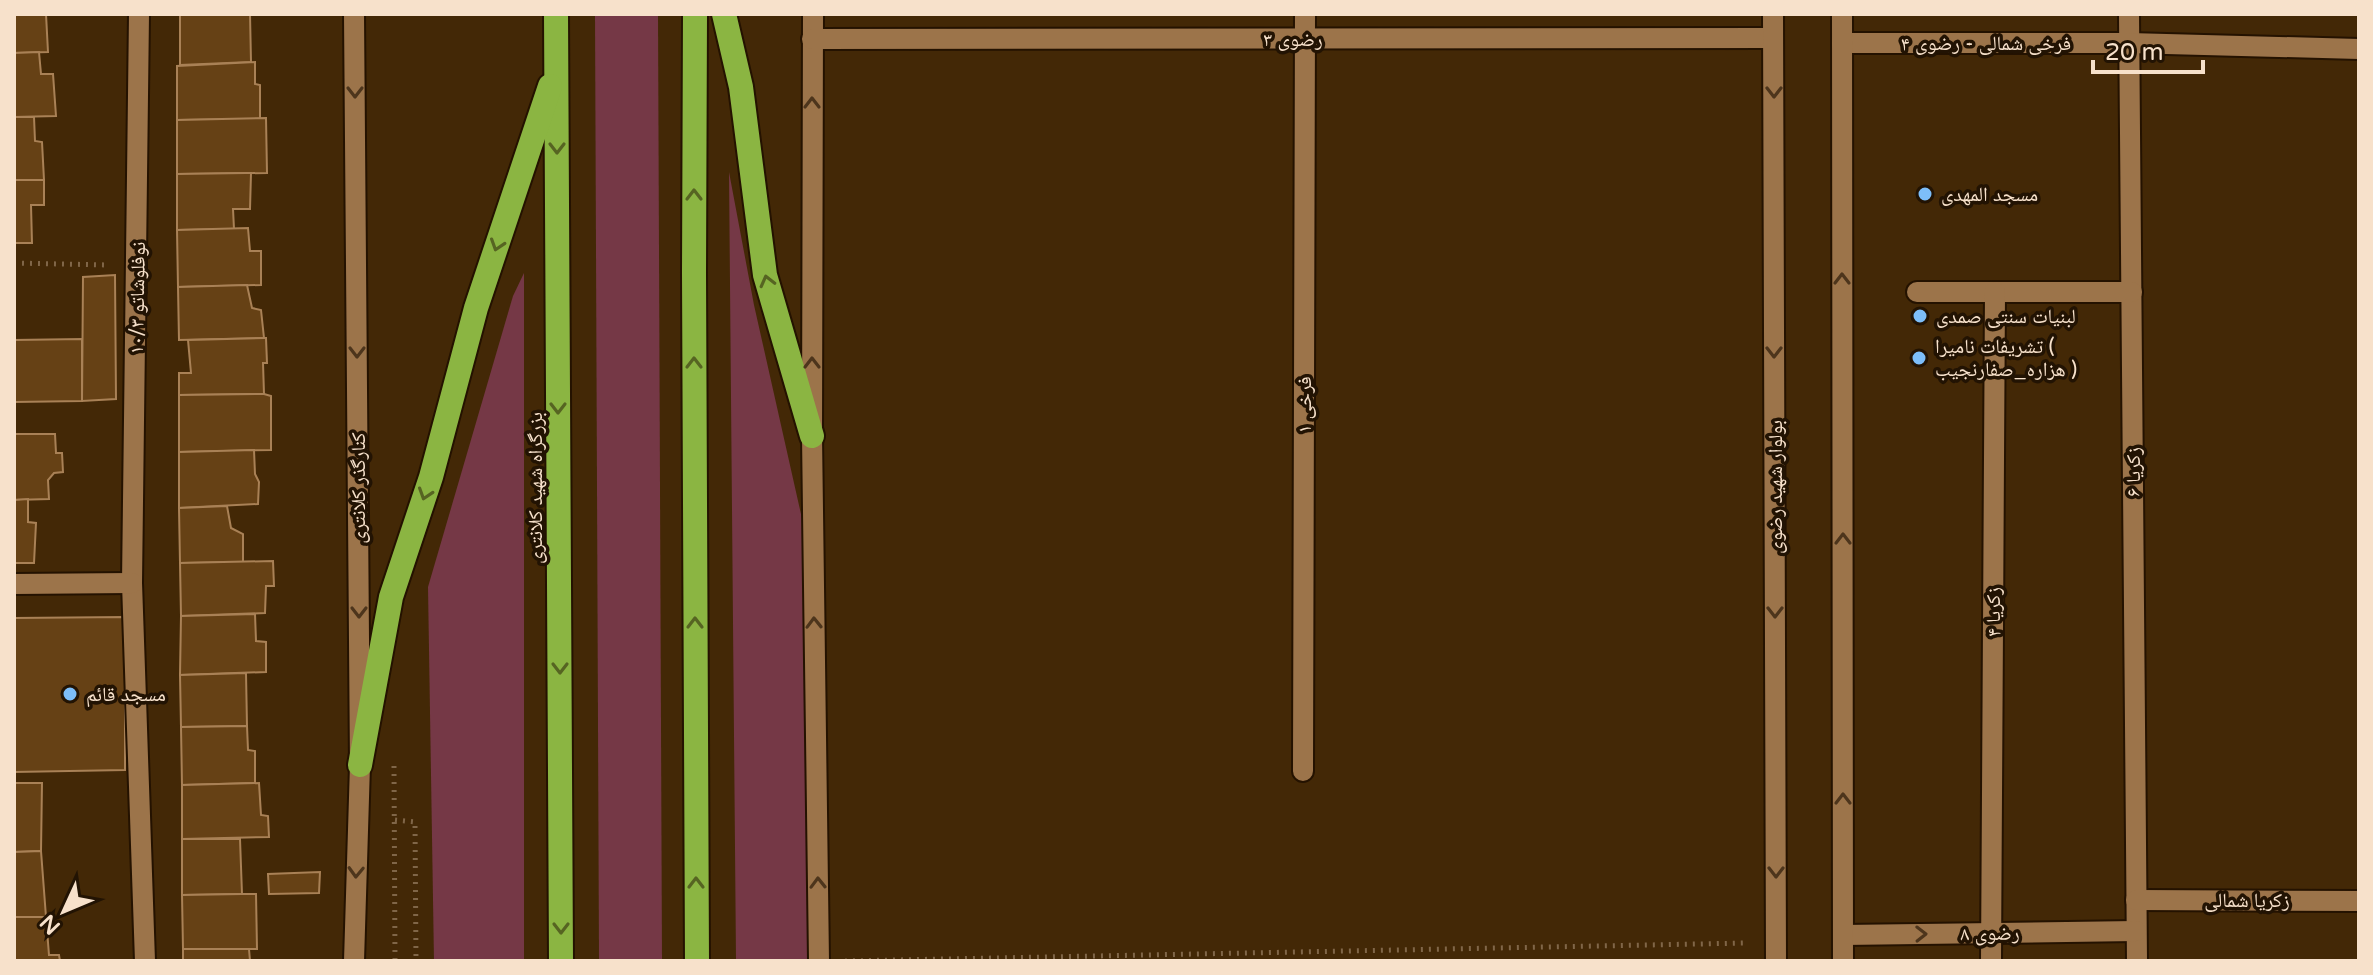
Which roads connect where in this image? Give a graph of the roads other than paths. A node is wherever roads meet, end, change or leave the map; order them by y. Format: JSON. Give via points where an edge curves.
{"nodes":[{"id":1,"x":139,"y":14,"type":"edge"},
{"id":2,"x":354,"y":14,"type":"edge"},
{"id":3,"x":556,"y":14,"type":"edge"},
{"id":4,"x":695,"y":14,"type":"edge"},
{"id":5,"x":724,"y":14,"type":"edge"},
{"id":6,"x":813,"y":14,"type":"edge"},
{"id":7,"x":1305,"y":14,"type":"edge"},
{"id":8,"x":1773,"y":14,"type":"edge"},
{"id":9,"x":1842,"y":14,"type":"edge"},
{"id":10,"x":2129,"y":14,"type":"edge"},
{"id":11,"x":1773,"y":38,"type":"junction"},
{"id":12,"x":812,"y":39,"type":"junction"},
{"id":13,"x":1304,"y":39,"type":"junction"},
{"id":14,"x":1842,"y":43,"type":"junction"},
{"id":15,"x":2129,"y":43,"type":"junction"},
{"id":16,"x":2359,"y":49,"type":"edge"},
{"id":17,"x":557,"y":64,"type":"junction"},
{"id":18,"x":1917,"y":292,"type":"dead end"},
{"id":19,"x":1995,"y":292,"type":"junction"},
{"id":20,"x":2132,"y":292,"type":"junction"},
{"id":21,"x":812,"y":436,"type":"junction"},
{"id":22,"x":132,"y":583,"type":"junction"},
{"id":23,"x":14,"y":584,"type":"edge"},
{"id":24,"x":360,"y":765,"type":"junction"},
{"id":25,"x":1303,"y":771,"type":"dead end"},
{"id":26,"x":2136,"y":900,"type":"junction"},
{"id":27,"x":2359,"y":901,"type":"edge"},
{"id":28,"x":2136,"y":931,"type":"junction"},
{"id":29,"x":1990,"y":933,"type":"junction"},
{"id":30,"x":1843,"y":935,"type":"junction"},
{"id":31,"x":1776,"y":952,"type":"edge"},
{"id":32,"x":145,"y":961,"type":"edge"},
{"id":33,"x":354,"y":961,"type":"edge"},
{"id":34,"x":561,"y":961,"type":"edge"},
{"id":35,"x":697,"y":961,"type":"edge"},
{"id":36,"x":819,"y":961,"type":"edge"},
{"id":37,"x":1843,"y":961,"type":"edge"},
{"id":38,"x":1991,"y":961,"type":"edge"},
{"id":39,"x":2137,"y":961,"type":"edge"}],
"edges":[{"from":1,"to":22,"type":"street","name":"نوفلوشاتو ۱۰/۳"},
{"from":2,"to":24,"type":"street","name":"کنارگذر کلانتری","one_way":true},
{"from":3,"to":17,"type":"highway","name":"بزرگراه شهید کلانتری"},
{"from":35,"to":4,"type":"highway","one_way":true},
{"from":21,"to":5,"type":"highway","one_way":true,"via":[[765,275],[741,87]]},
{"from":6,"to":12,"type":"street"},
{"from":7,"to":13,"type":"street","name":"فرخی ۱"},
{"from":8,"to":11,"type":"street","name":"بولوار شهید رضوی"},
{"from":9,"to":14,"type":"street"},
{"from":10,"to":15,"type":"street","name":"زکریا ۶"},
{"from":11,"to":13,"type":"street","name":"رضوی ۳"},
{"from":11,"to":31,"type":"street","name":"بولوار شهید رضوی","one_way":true},
{"from":12,"to":13,"type":"street","name":"رضوی ۳"},
{"from":21,"to":12,"type":"street","one_way":true},
{"from":13,"to":25,"type":"street","name":"فرخی ۱"},
{"from":14,"to":15,"type":"street","name":"فرخی شمالی - رضوی ۴"},
{"from":30,"to":14,"type":"street","one_way":true},
{"from":15,"to":16,"type":"street","name":"فرخی شمالی - رضوی ۴"},
{"from":15,"to":20,"type":"street","name":"زکریا ۶"},
{"from":17,"to":24,"type":"highway","one_way":true,"via":[[476,308],[431,477],[391,597]]},
{"from":17,"to":34,"type":"highway","name":"بزرگراه شهید کلانتری","one_way":true},
{"from":18,"to":19,"type":"street"},
{"from":19,"to":20,"type":"street"},
{"from":19,"to":29,"type":"street","name":"زکریا ۴"},
{"from":20,"to":26,"type":"street","name":"زکریا ۶"},
{"from":36,"to":21,"type":"street","one_way":true},
{"from":22,"to":23,"type":"street"},
{"from":22,"to":32,"type":"street","name":"نوفلوشاتو ۱۰/۳"},
{"from":24,"to":33,"type":"street","name":"کنارگذر کلانتری","one_way":true},
{"from":26,"to":27,"type":"street","name":"زکریا شمالی"},
{"from":26,"to":28,"type":"street","name":"زکریا ۶"},
{"from":28,"to":29,"type":"street","name":"رضوی ۸"},
{"from":28,"to":39,"type":"street","name":"زکریا ۶"},
{"from":30,"to":29,"type":"street","name":"رضوی ۸","one_way":true},
{"from":29,"to":38,"type":"street","name":"زکریا ۴"},
{"from":30,"to":37,"type":"street"}]}
